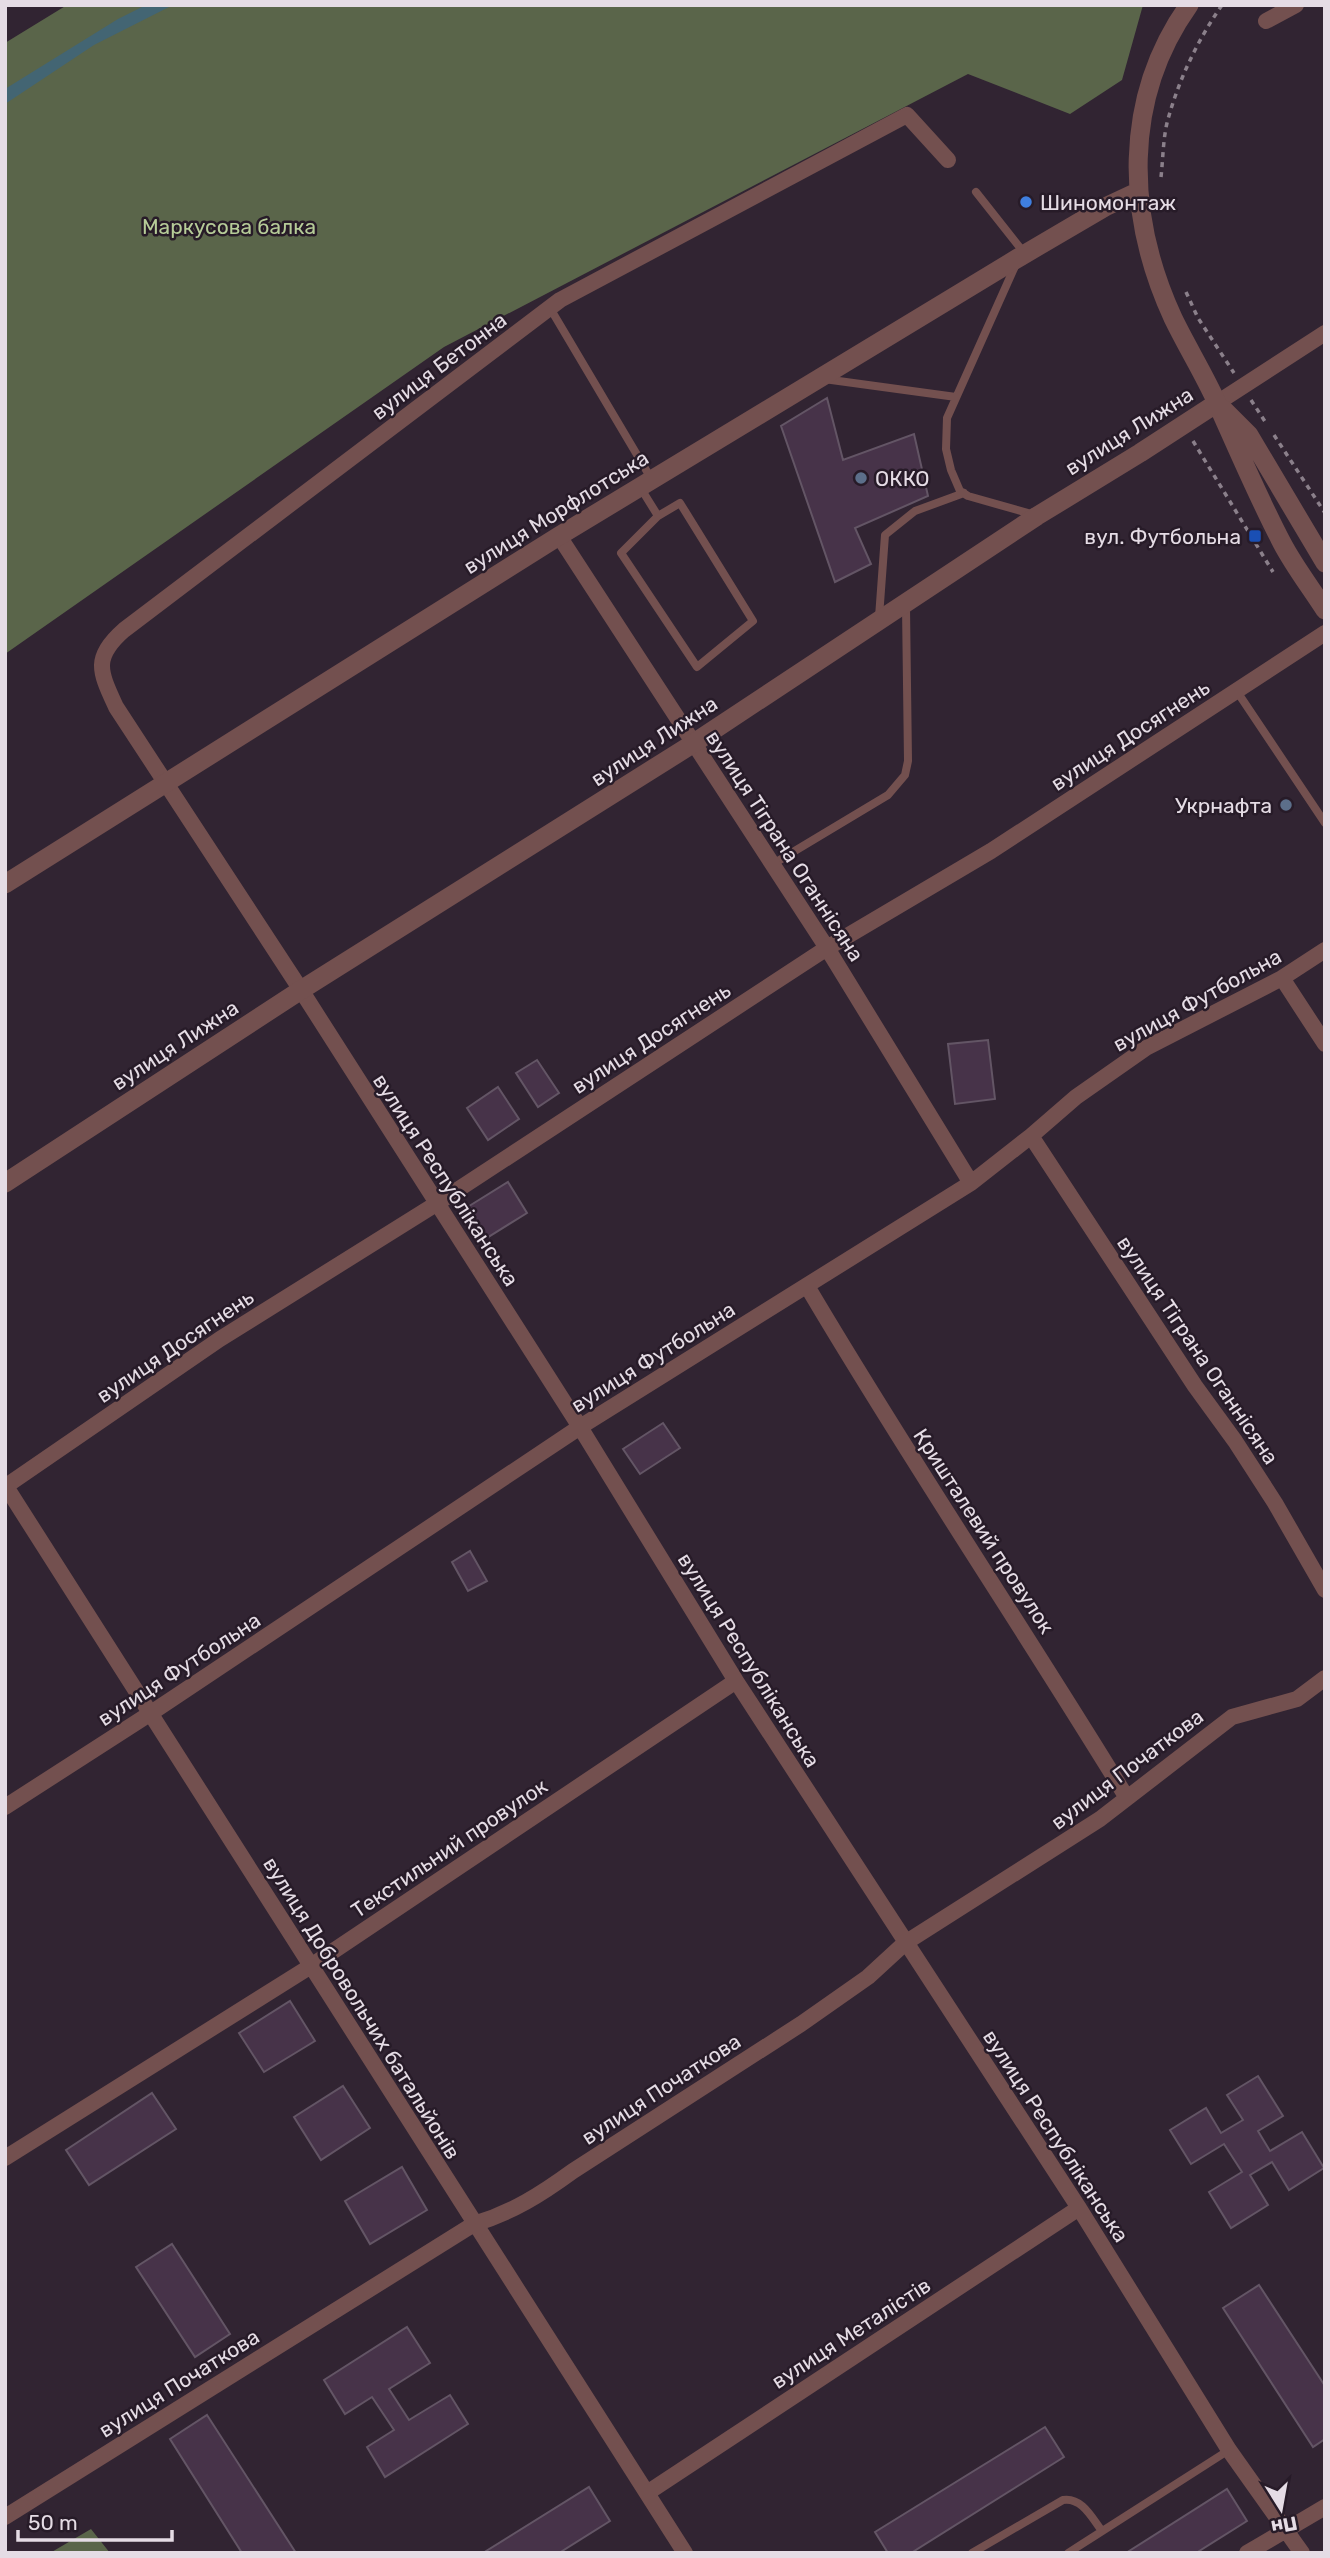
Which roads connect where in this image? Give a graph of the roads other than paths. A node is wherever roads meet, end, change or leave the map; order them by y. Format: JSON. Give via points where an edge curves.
{"nodes":[{"id":1,"x":1189,"y":5,"type":"edge"},
{"id":2,"x":1296,"y":5,"type":"edge"},
{"id":3,"x":1266,"y":21,"type":"dead end"},
{"id":4,"x":948,"y":160,"type":"dead end"},
{"id":5,"x":976,"y":192,"type":"dead end"},
{"id":6,"x":1137,"y":192,"type":"junction"},
{"id":7,"x":1022,"y":256,"type":"junction"},
{"id":8,"x":550,"y":308,"type":"junction"},
{"id":9,"x":1325,"y":333,"type":"edge"},
{"id":10,"x":819,"y":379,"type":"junction"},
{"id":11,"x":956,"y":397,"type":"junction"},
{"id":12,"x":1217,"y":403,"type":"junction"},
{"id":13,"x":646,"y":483,"type":"junction"},
{"id":14,"x":964,"y":493,"type":"junction"},
{"id":15,"x":658,"y":516,"type":"junction"},
{"id":16,"x":1037,"y":516,"type":"junction"},
{"id":17,"x":559,"y":536,"type":"junction"},
{"id":18,"x":1325,"y":563,"type":"edge"},
{"id":19,"x":906,"y":602,"type":"junction"},
{"id":20,"x":1325,"y":610,"type":"edge"},
{"id":21,"x":879,"y":620,"type":"junction"},
{"id":22,"x":1325,"y":633,"type":"edge"},
{"id":23,"x":1237,"y":690,"type":"junction"},
{"id":24,"x":694,"y":743,"type":"junction"},
{"id":25,"x":167,"y":784,"type":"junction"},
{"id":26,"x":1325,"y":823,"type":"edge"},
{"id":27,"x":773,"y":864,"type":"junction"},
{"id":28,"x":5,"y":884,"type":"edge"},
{"id":29,"x":827,"y":948,"type":"junction"},
{"id":30,"x":1325,"y":950,"type":"edge"},
{"id":31,"x":1282,"y":978,"type":"junction"},
{"id":32,"x":301,"y":990,"type":"junction"},
{"id":33,"x":1325,"y":1044,"type":"edge"},
{"id":34,"x":1031,"y":1136,"type":"junction"},
{"id":35,"x":971,"y":1183,"type":"junction"},
{"id":36,"x":5,"y":1184,"type":"edge"},
{"id":37,"x":436,"y":1203,"type":"junction"},
{"id":38,"x":807,"y":1286,"type":"junction"},
{"id":39,"x":580,"y":1427,"type":"junction"},
{"id":40,"x":6,"y":1485,"type":"edge"},
{"id":41,"x":1325,"y":1590,"type":"edge"},
{"id":42,"x":1325,"y":1678,"type":"edge"},
{"id":43,"x":736,"y":1681,"type":"junction"},
{"id":44,"x":151,"y":1713,"type":"junction"},
{"id":45,"x":1127,"y":1798,"type":"junction"},
{"id":46,"x":5,"y":1807,"type":"edge"},
{"id":47,"x":905,"y":1943,"type":"junction"},
{"id":48,"x":311,"y":1966,"type":"junction"},
{"id":49,"x":5,"y":2158,"type":"edge"},
{"id":50,"x":1079,"y":2208,"type":"junction"},
{"id":51,"x":474,"y":2224,"type":"junction"},
{"id":52,"x":1229,"y":2450,"type":"junction"},
{"id":53,"x":647,"y":2494,"type":"junction"},
{"id":54,"x":1325,"y":2507,"type":"edge"},
{"id":55,"x":5,"y":2517,"type":"edge"},
{"id":56,"x":1286,"y":2528,"type":"junction"},
{"id":57,"x":1102,"y":2531,"type":"junction"},
{"id":58,"x":685,"y":2553,"type":"edge"},
{"id":59,"x":972,"y":2553,"type":"edge"},
{"id":60,"x":1068,"y":2553,"type":"edge"},
{"id":61,"x":1247,"y":2553,"type":"edge"},
{"id":62,"x":1302,"y":2553,"type":"edge"}],
"edges":[{"from":1,"to":6,"type":"street","via":[[1172,29],[1148,89],[1137,152]]},
{"from":2,"to":3,"type":"street"},
{"from":4,"to":8,"type":"street","name":"вулиця Бетонна","via":[[907,115]]},
{"from":5,"to":7,"type":"lane"},
{"from":6,"to":7,"type":"street","name":"вулиця Морфлотська"},
{"from":6,"to":12,"type":"street","via":[[1172,316]]},
{"from":7,"to":10,"type":"street","name":"вулиця Морфлотська"},
{"from":7,"to":11,"type":"lane"},
{"from":8,"to":13,"type":"lane"},
{"from":8,"to":25,"type":"street","name":"вулиця Бетонна","via":[[108,645],[102,669],[106,686]]},
{"from":9,"to":12,"type":"street","name":"вулиця Лижна"},
{"from":10,"to":11,"type":"lane"},
{"from":10,"to":13,"type":"street","name":"вулиця Морфлотська"},
{"from":11,"to":14,"type":"lane","via":[[947,418],[946,449]]},
{"from":12,"to":16,"type":"street","name":"вулиця Лижна"},
{"from":12,"to":18,"type":"street","via":[[1250,435]]},
{"from":12,"to":20,"type":"street","via":[[1283,544]]},
{"from":13,"to":15,"type":"lane"},
{"from":13,"to":17,"type":"street","name":"вулиця Морфлотська"},
{"from":14,"to":16,"type":"lane"},
{"from":14,"to":21,"type":"lane","via":[[915,511],[885,535]]},
{"from":15,"to":15,"type":"lane","via":[[680,503],[753,621],[697,667],[621,553]]},
{"from":16,"to":19,"type":"street","name":"вулиця Лижна"},
{"from":17,"to":24,"type":"street","name":"вулиця Тіграна Оганнісяна"},
{"from":17,"to":25,"type":"street","name":"вулиця Морфлотська"},
{"from":19,"to":21,"type":"street","name":"вулиця Лижна"},
{"from":19,"to":27,"type":"lane","via":[[905,775],[888,795]]},
{"from":21,"to":24,"type":"street","name":"вулиця Лижна"},
{"from":22,"to":23,"type":"street","name":"вулиця Досягнень"},
{"from":23,"to":26,"type":"lane"},
{"from":23,"to":29,"type":"street","name":"вулиця Досягнень","via":[[991,851]]},
{"from":24,"to":27,"type":"street","name":"вулиця Тіграна Оганнісяна"},
{"from":24,"to":32,"type":"street","name":"вулиця Лижна"},
{"from":25,"to":28,"type":"street","name":"вулиця Морфлотська"},
{"from":25,"to":32,"type":"street","name":"вулиця Республіканська"},
{"from":27,"to":29,"type":"street","name":"вулиця Тіграна Оганнісяна"},
{"from":29,"to":35,"type":"street","name":"вулиця Тіграна Оганнісяна"},
{"from":29,"to":37,"type":"street","name":"вулиця Досягнень"},
{"from":30,"to":31,"type":"street","name":"вулиця Футбольна"},
{"from":31,"to":33,"type":"street"},
{"from":31,"to":34,"type":"street","name":"вулиця Футбольна","via":[[1146,1048],[1076,1097]]},
{"from":32,"to":36,"type":"street","name":"вулиця Лижна"},
{"from":32,"to":37,"type":"street","name":"вулиця Республіканська"},
{"from":34,"to":35,"type":"street","name":"вулиця Футбольна"},
{"from":34,"to":41,"type":"street","name":"вулиця Тіграна Оганнісяна","via":[[1235,1441]]},
{"from":35,"to":38,"type":"street","name":"вулиця Футбольна"},
{"from":37,"to":39,"type":"street","name":"вулиця Республіканська"},
{"from":37,"to":40,"type":"street","name":"вулиця Досягнень","via":[[220,1339]]},
{"from":38,"to":39,"type":"street","name":"вулиця Футбольна"},
{"from":38,"to":45,"type":"street","name":"Кришталевий провулок"},
{"from":39,"to":43,"type":"street","name":"вулиця Республіканська"},
{"from":39,"to":44,"type":"street","name":"вулиця Футбольна"},
{"from":40,"to":44,"type":"street","name":"вулиця Добровольчих батальйонів"},
{"from":42,"to":45,"type":"street","name":"вулиця Початкова","via":[[1297,1699],[1231,1717]]},
{"from":43,"to":47,"type":"street","name":"вулиця Республіканська"},
{"from":43,"to":48,"type":"street","name":"Текстильний провулок"},
{"from":44,"to":46,"type":"street","name":"вулиця Футбольна"},
{"from":44,"to":48,"type":"street","name":"вулиця Добровольчих батальйонів"},
{"from":45,"to":47,"type":"street","name":"вулиця Початкова"},
{"from":47,"to":50,"type":"street","name":"вулиця Республіканська"},
{"from":47,"to":51,"type":"street","name":"вулиця Початкова","via":[[868,1977],[801,2024],[537,2197]]},
{"from":48,"to":49,"type":"street","name":"Текстильний провулок"},
{"from":48,"to":51,"type":"street","name":"вулиця Добровольчих батальйонів"},
{"from":50,"to":52,"type":"street","name":"вулиця Республіканська"},
{"from":50,"to":53,"type":"street","name":"вулиця Металістів"},
{"from":51,"to":53,"type":"street","name":"вулиця Добровольчих батальйонів"},
{"from":51,"to":55,"type":"street","name":"вулиця Початкова"},
{"from":52,"to":56,"type":"street","name":"вулиця Республіканська"},
{"from":52,"to":57,"type":"lane"},
{"from":53,"to":58,"type":"street","name":"вулиця Добровольчих батальйонів"},
{"from":54,"to":56,"type":"street"},
{"from":56,"to":61,"type":"street"},
{"from":56,"to":62,"type":"street","name":"вулиця Республіканська"},
{"from":57,"to":59,"type":"lane","via":[[1077,2501],[1063,2500]]},
{"from":57,"to":60,"type":"lane"}]}
